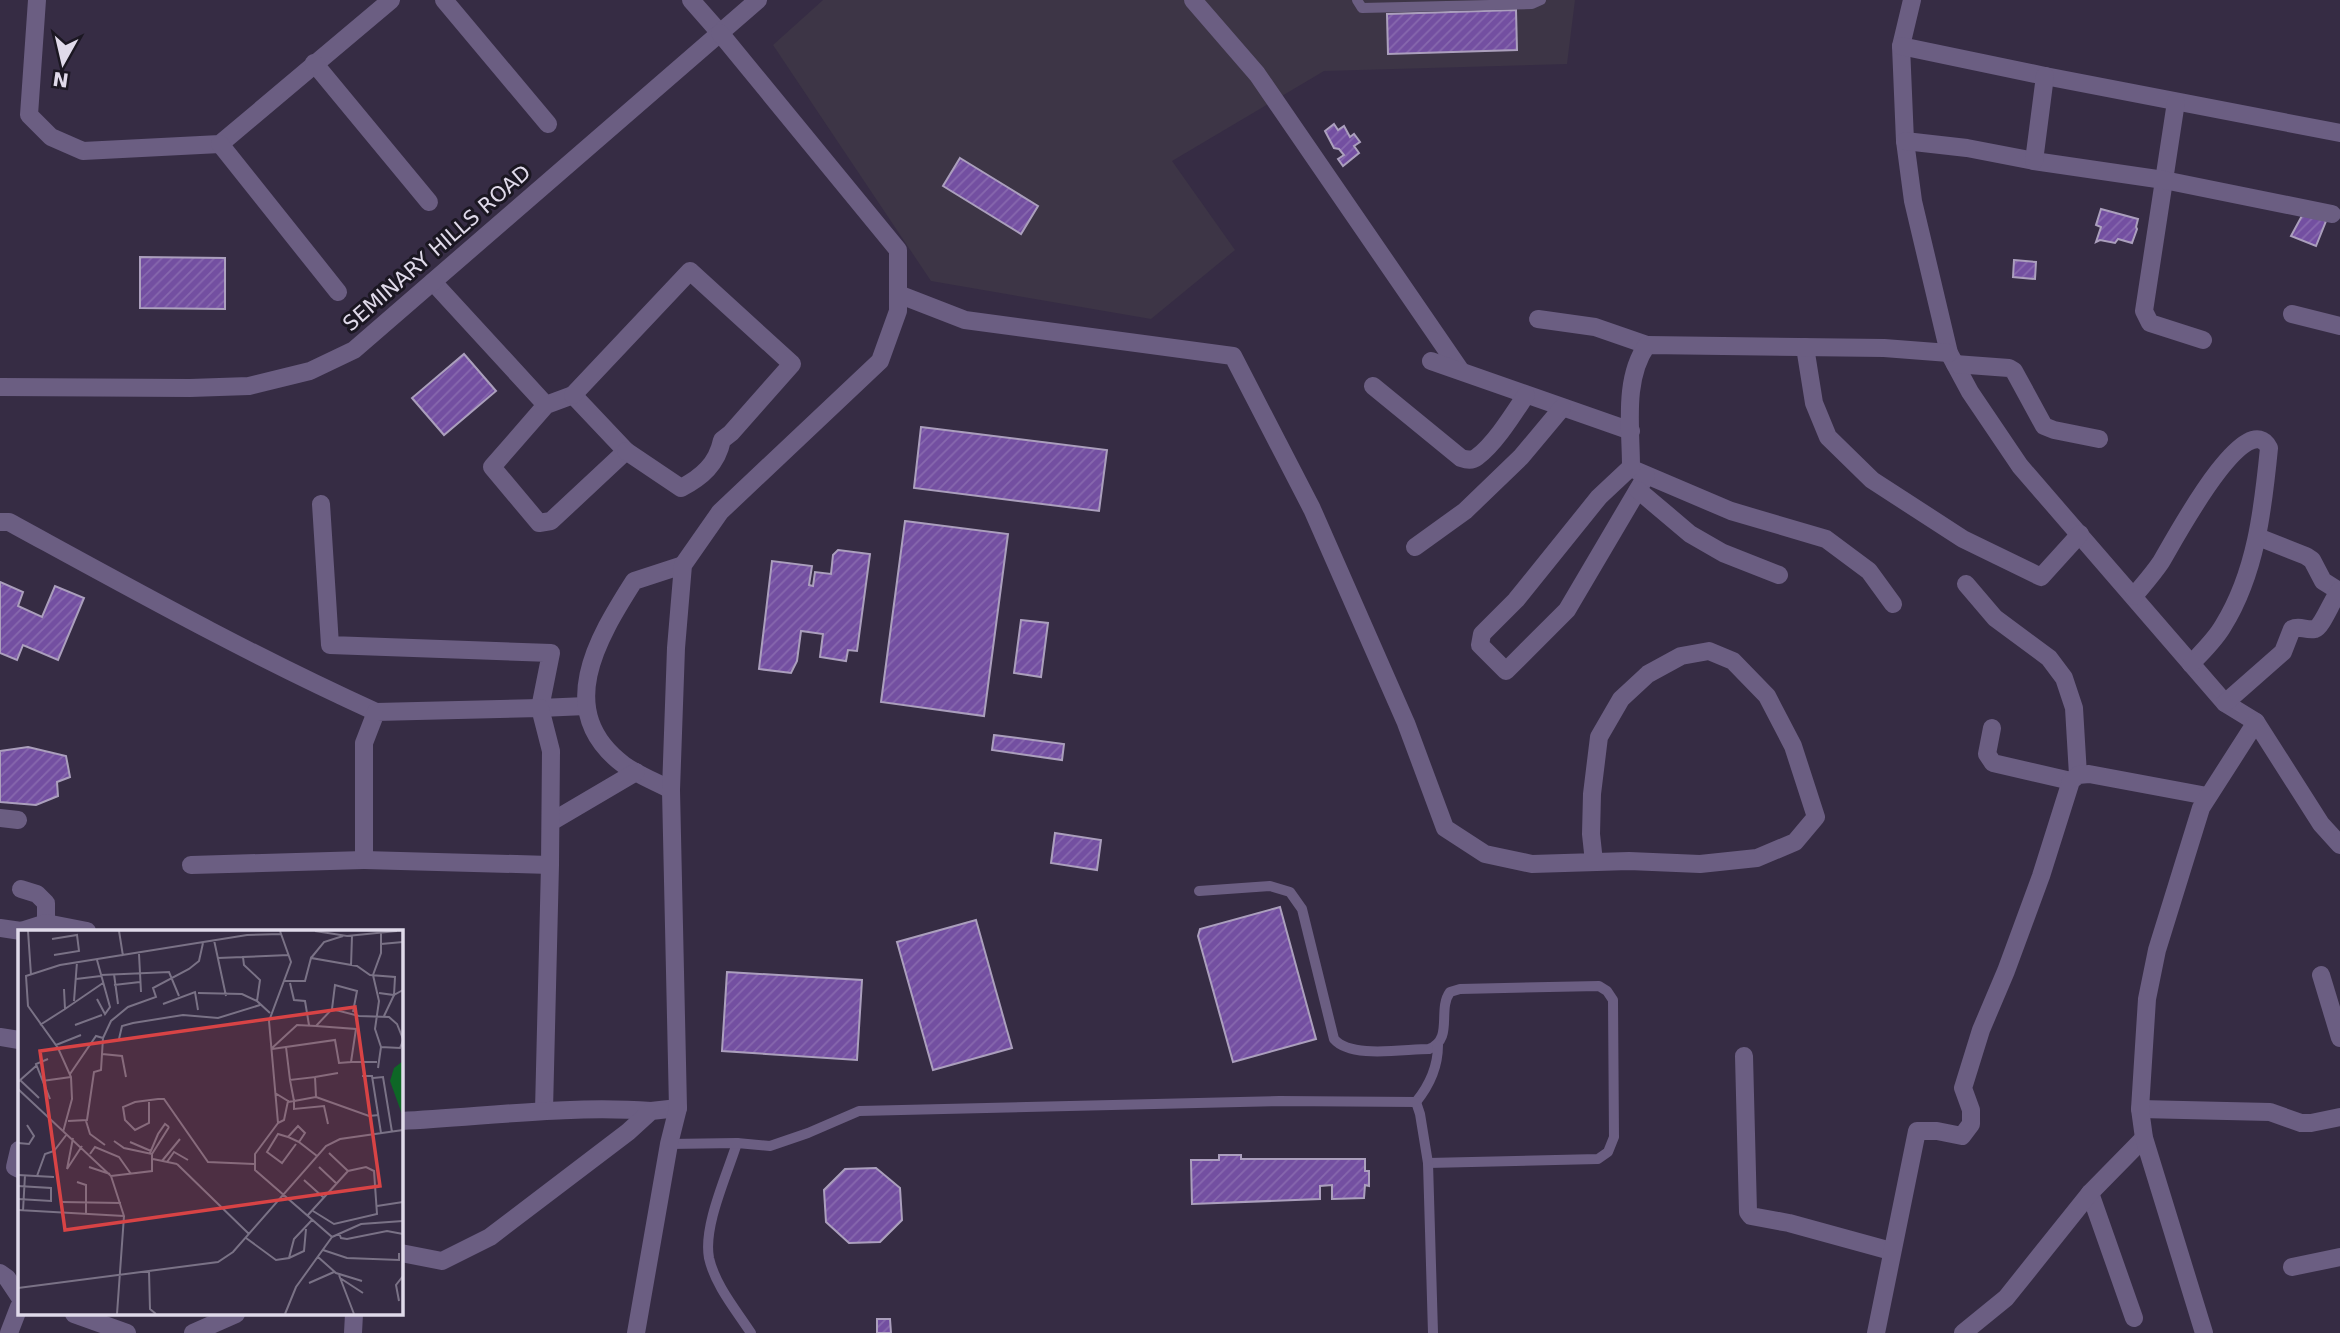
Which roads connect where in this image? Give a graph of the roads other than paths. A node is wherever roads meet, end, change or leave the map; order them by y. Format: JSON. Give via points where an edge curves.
{"nodes":[{"id":1,"x":37,"y":0,"type":"edge"},
{"id":2,"x":391,"y":0,"type":"edge"},
{"id":3,"x":444,"y":0,"type":"edge"},
{"id":4,"x":691,"y":0,"type":"edge"},
{"id":5,"x":758,"y":0,"type":"edge"},
{"id":6,"x":1193,"y":0,"type":"edge"},
{"id":7,"x":1357,"y":0,"type":"edge"},
{"id":8,"x":1541,"y":0,"type":"edge"},
{"id":9,"x":1912,"y":0,"type":"edge"},
{"id":10,"x":720,"y":33,"type":"junction"},
{"id":11,"x":1901,"y":46,"type":"junction"},
{"id":12,"x":314,"y":63,"type":"junction"},
{"id":13,"x":2045,"y":76,"type":"junction"},
{"id":14,"x":2176,"y":102,"type":"junction"},
{"id":15,"x":548,"y":124,"type":"dead end"},
{"id":16,"x":2340,"y":133,"type":"edge"},
{"id":17,"x":1905,"y":141,"type":"junction"},
{"id":18,"x":220,"y":144,"type":"junction"},
{"id":19,"x":2034,"y":161,"type":"junction"},
{"id":20,"x":2164,"y":180,"type":"junction"},
{"id":21,"x":429,"y":202,"type":"dead end"},
{"id":22,"x":2332,"y":214,"type":"dead end"},
{"id":23,"x":433,"y":282,"type":"junction"},
{"id":24,"x":338,"y":292,"type":"dead end"},
{"id":25,"x":898,"y":295,"type":"junction"},
{"id":26,"x":2292,"y":314,"type":"dead end"},
{"id":27,"x":1538,"y":319,"type":"dead end"},
{"id":28,"x":2340,"y":326,"type":"edge"},
{"id":29,"x":2203,"y":340,"type":"dead end"},
{"id":30,"x":1647,"y":345,"type":"junction"},
{"id":31,"x":1805,"y":347,"type":"junction"},
{"id":32,"x":1952,"y":358,"type":"junction"},
{"id":33,"x":1431,"y":361,"type":"dead end"},
{"id":34,"x":1461,"y":371,"type":"junction"},
{"id":35,"x":1373,"y":386,"type":"dead end"},
{"id":36,"x":0,"y":387,"type":"edge"},
{"id":37,"x":573,"y":395,"type":"junction"},
{"id":38,"x":1526,"y":395,"type":"junction"},
{"id":39,"x":546,"y":405,"type":"junction"},
{"id":40,"x":1562,"y":408,"type":"junction"},
{"id":41,"x":1631,"y":431,"type":"junction"},
{"id":42,"x":2099,"y":439,"type":"dead end"},
{"id":43,"x":626,"y":451,"type":"junction"},
{"id":44,"x":1638,"y":478,"type":"junction"},
{"id":45,"x":321,"y":504,"type":"dead end"},
{"id":46,"x":0,"y":522,"type":"edge"},
{"id":47,"x":2080,"y":534,"type":"junction"},
{"id":48,"x":2258,"y":537,"type":"junction"},
{"id":49,"x":1415,"y":547,"type":"dead end"},
{"id":50,"x":683,"y":565,"type":"junction"},
{"id":51,"x":1779,"y":575,"type":"dead end"},
{"id":52,"x":1966,"y":584,"type":"dead end"},
{"id":53,"x":2339,"y":590,"type":"edge"},
{"id":54,"x":2134,"y":596,"type":"junction"},
{"id":55,"x":1893,"y":604,"type":"dead end"},
{"id":56,"x":2191,"y":664,"type":"junction"},
{"id":57,"x":2225,"y":703,"type":"junction"},
{"id":58,"x":586,"y":706,"type":"junction"},
{"id":59,"x":540,"y":708,"type":"junction"},
{"id":60,"x":376,"y":712,"type":"junction"},
{"id":61,"x":2256,"y":722,"type":"junction"},
{"id":62,"x":1992,"y":728,"type":"dead end"},
{"id":63,"x":636,"y":772,"type":"junction"},
{"id":64,"x":2075,"y":778,"type":"junction"},
{"id":65,"x":671,"y":790,"type":"junction"},
{"id":66,"x":2207,"y":796,"type":"junction"},
{"id":67,"x":551,"y":822,"type":"junction"},
{"id":68,"x":2340,"y":845,"type":"edge"},
{"id":69,"x":364,"y":860,"type":"junction"},
{"id":70,"x":1594,"y":862,"type":"junction"},
{"id":71,"x":191,"y":865,"type":"dead end"},
{"id":72,"x":550,"y":865,"type":"junction"},
{"id":73,"x":21,"y":889,"type":"dead end"},
{"id":74,"x":1199,"y":891,"type":"dead end"},
{"id":75,"x":46,"y":923,"type":"junction"},
{"id":76,"x":0,"y":928,"type":"edge"},
{"id":77,"x":24,"y":930,"type":"edge"},
{"id":78,"x":81,"y":930,"type":"edge"},
{"id":79,"x":18,"y":931,"type":"edge"},
{"id":80,"x":2321,"y":975,"type":"dead end"},
{"id":81,"x":0,"y":1037,"type":"edge"},
{"id":82,"x":2340,"y":1038,"type":"edge"},
{"id":83,"x":18,"y":1040,"type":"edge"},
{"id":84,"x":1438,"y":1045,"type":"junction"},
{"id":85,"x":1744,"y":1056,"type":"dead end"},
{"id":86,"x":1416,"y":1102,"type":"junction"},
{"id":87,"x":678,"y":1108,"type":"junction"},
{"id":88,"x":2140,"y":1109,"type":"junction"},
{"id":89,"x":544,"y":1110,"type":"junction"},
{"id":90,"x":651,"y":1111,"type":"junction"},
{"id":91,"x":2340,"y":1116,"type":"edge"},
{"id":92,"x":402,"y":1121,"type":"edge"},
{"id":93,"x":2144,"y":1138,"type":"junction"},
{"id":94,"x":737,"y":1143,"type":"junction"},
{"id":95,"x":669,"y":1144,"type":"junction"},
{"id":96,"x":1428,"y":1163,"type":"junction"},
{"id":97,"x":2090,"y":1193,"type":"junction"},
{"id":98,"x":1891,"y":1251,"type":"junction"},
{"id":99,"x":402,"y":1253,"type":"edge"},
{"id":100,"x":2340,"y":1257,"type":"edge"},
{"id":101,"x":2292,"y":1267,"type":"dead end"},
{"id":102,"x":0,"y":1273,"type":"edge"},
{"id":103,"x":18,"y":1294,"type":"edge"},
{"id":104,"x":18,"y":1310,"type":"edge"},
{"id":105,"x":80,"y":1316,"type":"edge"},
{"id":106,"x":231,"y":1316,"type":"edge"},
{"id":107,"x":2134,"y":1318,"type":"dead end"},
{"id":108,"x":9,"y":1333,"type":"edge"},
{"id":109,"x":127,"y":1333,"type":"edge"},
{"id":110,"x":193,"y":1333,"type":"edge"},
{"id":111,"x":636,"y":1333,"type":"edge"},
{"id":112,"x":751,"y":1333,"type":"edge"},
{"id":113,"x":1433,"y":1333,"type":"edge"},
{"id":114,"x":1876,"y":1333,"type":"edge"},
{"id":115,"x":1963,"y":1333,"type":"edge"},
{"id":116,"x":2204,"y":1333,"type":"edge"}],
"edges":[{"from":1,"to":18,"type":"street","via":[[29,115],[51,137],[83,151]]},
{"from":2,"to":12,"type":"street"},
{"from":3,"to":15,"type":"street"},
{"from":4,"to":10,"type":"street"},
{"from":5,"to":10,"type":"street","name":"SEMINARY HILLS ROAD"},
{"from":6,"to":34,"type":"street","via":[[1257,74]]},
{"from":7,"to":8,"type":"lane","via":[[1362,8],[1532,4]]},
{"from":9,"to":11,"type":"street"},
{"from":10,"to":23,"type":"street","name":"SEMINARY HILLS ROAD"},
{"from":10,"to":25,"type":"street","via":[[898,250]]},
{"from":11,"to":13,"type":"street"},
{"from":11,"to":17,"type":"street"},
{"from":12,"to":18,"type":"street"},
{"from":12,"to":21,"type":"street"},
{"from":13,"to":14,"type":"street"},
{"from":13,"to":19,"type":"street"},
{"from":14,"to":16,"type":"street"},
{"from":14,"to":20,"type":"street"},
{"from":17,"to":19,"type":"street"},
{"from":17,"to":32,"type":"street","via":[[1913,201]]},
{"from":18,"to":24,"type":"street"},
{"from":19,"to":20,"type":"street"},
{"from":20,"to":22,"type":"street"},
{"from":20,"to":29,"type":"street","via":[[2144,311],[2150,323]]},
{"from":23,"to":36,"type":"street","name":"SEMINARY HILLS ROAD","via":[[354,350],[310,371],[248,386]]},
{"from":23,"to":39,"type":"street"},
{"from":25,"to":50,"type":"street","via":[[898,311],[880,361],[720,512]]},
{"from":25,"to":70,"type":"street","via":[[965,320],[1233,356],[1312,509],[1406,723],[1445,828],[1485,853],[1532,864]]},
{"from":26,"to":28,"type":"street"},
{"from":27,"to":30,"type":"street","via":[[1595,327]]},
{"from":30,"to":31,"type":"street"},
{"from":30,"to":41,"type":"street","via":[[1631,381]]},
{"from":31,"to":32,"type":"street","via":[[1884,348]]},
{"from":31,"to":47,"type":"street","via":[[1814,403],[1828,436],[1872,480],[1963,539],[2041,577]]},
{"from":32,"to":42,"type":"street","via":[[2009,368],[2044,426]]},
{"from":32,"to":47,"type":"street","via":[[2020,466]]},
{"from":33,"to":34,"type":"street"},
{"from":34,"to":38,"type":"street"},
{"from":35,"to":38,"type":"street","via":[[1469,460],[1507,424]]},
{"from":37,"to":39,"type":"street"},
{"from":37,"to":43,"type":"street"},
{"from":37,"to":43,"type":"street","via":[[690,271],[792,364],[722,440],[706,472],[681,488]]},
{"from":38,"to":40,"type":"street"},
{"from":39,"to":43,"type":"street","via":[[492,467],[539,523],[551,521]]},
{"from":40,"to":41,"type":"street"},
{"from":40,"to":49,"type":"street","via":[[1521,457],[1465,511]]},
{"from":41,"to":44,"type":"street"},
{"from":44,"to":44,"type":"street","via":[[1599,497],[1516,600],[1482,634],[1480,645],[1506,671],[1567,610]]},
{"from":44,"to":51,"type":"street","via":[[1690,534]]},
{"from":44,"to":55,"type":"street","via":[[1826,539],[1868,571]]},
{"from":45,"to":59,"type":"street","via":[[330,645],[551,653]]},
{"from":46,"to":60,"type":"street","via":[[9,522],[299,677]]},
{"from":47,"to":54,"type":"street"},
{"from":48,"to":53,"type":"street","via":[[2306,556],[2323,581]]},
{"from":48,"to":54,"type":"street","via":[[2269,448],[2262,439],[2233,453],[2208,483],[2160,564]]},
{"from":48,"to":56,"type":"street","via":[[2235,606],[2222,629]]},
{"from":50,"to":58,"type":"street","via":[[634,581],[607,623],[590,665]]},
{"from":50,"to":65,"type":"street"},
{"from":52,"to":64,"type":"street","via":[[1995,618],[2049,658],[2064,678],[2074,708]]},
{"from":53,"to":57,"type":"street","via":[[2319,626],[2292,629],[2283,652]]},
{"from":54,"to":56,"type":"street"},
{"from":56,"to":57,"type":"street"},
{"from":57,"to":61,"type":"street"},
{"from":58,"to":59,"type":"street"},
{"from":58,"to":63,"type":"street","via":[[594,734]]},
{"from":59,"to":60,"type":"street"},
{"from":59,"to":67,"type":"street","via":[[551,751]]},
{"from":60,"to":69,"type":"street","via":[[364,743]]},
{"from":61,"to":66,"type":"street"},
{"from":61,"to":68,"type":"street","via":[[2321,824]]},
{"from":62,"to":64,"type":"street","via":[[1987,754],[1993,764]]},
{"from":63,"to":65,"type":"street"},
{"from":63,"to":67,"type":"street"},
{"from":64,"to":66,"type":"street","via":[[2089,774]]},
{"from":64,"to":98,"type":"street","via":[[1963,1088],[1971,1124],[1962,1136],[1917,1131]]},
{"from":65,"to":87,"type":"street"},
{"from":66,"to":88,"type":"street","via":[[2157,950],[2147,999]]},
{"from":67,"to":72,"type":"street"},
{"from":69,"to":71,"type":"street"},
{"from":69,"to":72,"type":"street"},
{"from":70,"to":70,"type":"street","via":[[1592,794],[1599,737],[1620,699],[1648,674],[1681,656],[1709,651],[1733,661],[1767,696],[1793,746],[1816,817],[1795,842],[1757,858],[1700,864]]},
{"from":72,"to":89,"type":"street"},
{"from":73,"to":75,"type":"street","via":[[46,903]]},
{"from":74,"to":84,"type":"lane","via":[[1270,886],[1290,892],[1302,909],[1331,1029],[1340,1046],[1354,1051]]},
{"from":75,"to":77,"type":"street"},
{"from":75,"to":78,"type":"street"},
{"from":76,"to":79,"type":"street"},
{"from":80,"to":82,"type":"street"},
{"from":81,"to":83,"type":"street"},
{"from":84,"to":86,"type":"lane","via":[[1438,1059]]},
{"from":84,"to":96,"type":"lane","via":[[1450,992],[1599,986],[1613,1000],[1614,1137],[1608,1152],[1598,1158]]},
{"from":85,"to":98,"type":"street","via":[[1751,1216]]},
{"from":86,"to":94,"type":"lane","via":[[859,1111],[770,1146]]},
{"from":86,"to":96,"type":"lane"},
{"from":87,"to":90,"type":"street"},
{"from":87,"to":95,"type":"street"},
{"from":88,"to":91,"type":"street","via":[[2263,1112],[2301,1123]]},
{"from":88,"to":93,"type":"street"},
{"from":89,"to":90,"type":"street"},
{"from":89,"to":92,"type":"street"},
{"from":90,"to":99,"type":"street","via":[[490,1237],[442,1261]]},
{"from":93,"to":97,"type":"street"},
{"from":93,"to":116,"type":"street"},
{"from":94,"to":95,"type":"lane"},
{"from":94,"to":112,"type":"lane","via":[[709,1228],[709,1257],[717,1279]]},
{"from":95,"to":111,"type":"street"},
{"from":96,"to":113,"type":"lane"},
{"from":97,"to":107,"type":"street"},
{"from":97,"to":115,"type":"street","via":[[2006,1298]]},
{"from":98,"to":114,"type":"street"},
{"from":100,"to":101,"type":"street"},
{"from":102,"to":103,"type":"street"},
{"from":104,"to":108,"type":"street"},
{"from":105,"to":109,"type":"street"},
{"from":106,"to":110,"type":"street"}]}
